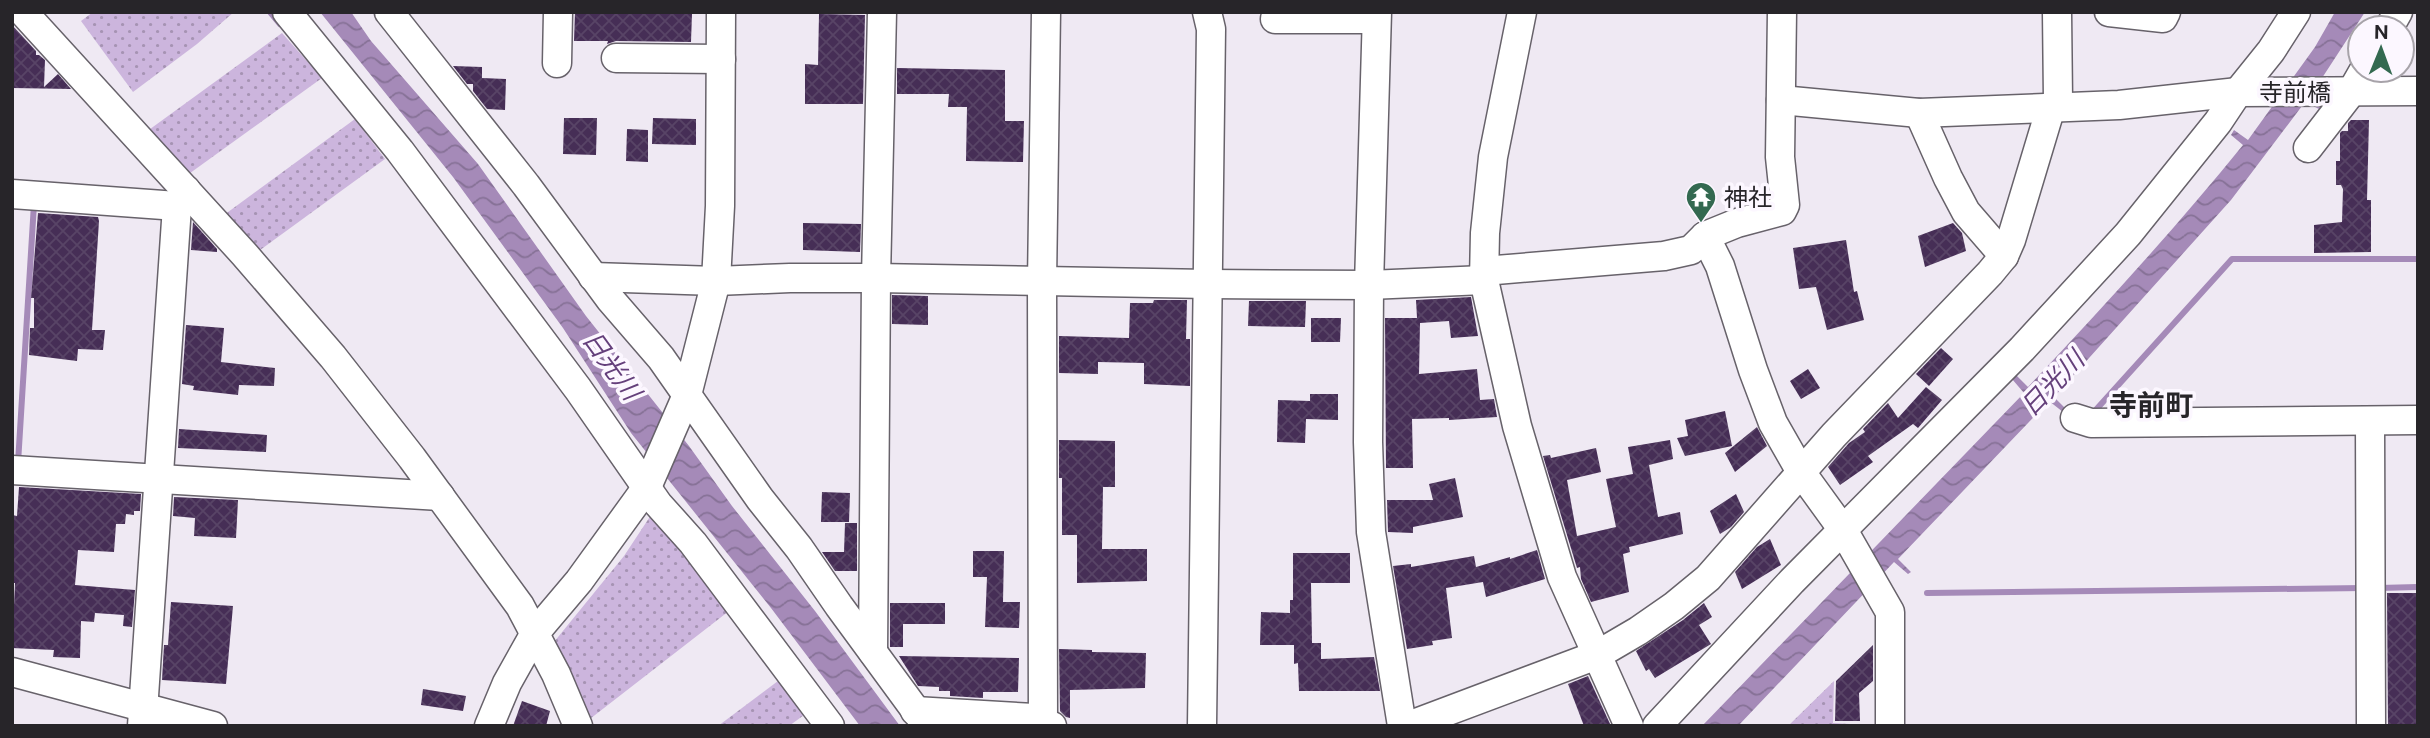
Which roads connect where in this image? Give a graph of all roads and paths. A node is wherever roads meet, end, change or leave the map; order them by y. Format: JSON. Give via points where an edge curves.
{"nodes":[{"id":1,"x":23,"y":12,"type":"edge"},
{"id":2,"x":287,"y":12,"type":"edge"},
{"id":3,"x":389,"y":12,"type":"edge"},
{"id":4,"x":558,"y":12,"type":"edge"},
{"id":5,"x":721,"y":12,"type":"edge"},
{"id":6,"x":882,"y":12,"type":"edge"},
{"id":7,"x":1046,"y":12,"type":"edge"},
{"id":8,"x":1207,"y":12,"type":"edge"},
{"id":9,"x":1522,"y":12,"type":"edge"},
{"id":10,"x":1782,"y":12,"type":"edge"},
{"id":11,"x":2057,"y":12,"type":"edge"},
{"id":12,"x":2109,"y":12,"type":"edge"},
{"id":13,"x":2166,"y":12,"type":"edge"},
{"id":14,"x":2296,"y":12,"type":"edge"},
{"id":15,"x":1376,"y":16,"type":"edge"},
{"id":16,"x":1275,"y":19,"type":"dead end"},
{"id":17,"x":616,"y":58,"type":"dead end"},
{"id":18,"x":721,"y":60,"type":"junction"},
{"id":19,"x":557,"y":63,"type":"dead end"},
{"id":20,"x":2346,"y":82,"type":"edge"},
{"id":21,"x":2356,"y":84,"type":"edge"},
{"id":22,"x":2378,"y":84,"type":"edge"},
{"id":23,"x":2418,"y":90,"type":"edge"},
{"id":24,"x":2238,"y":92,"type":"junction"},
{"id":25,"x":1780,"y":100,"type":"junction"},
{"id":26,"x":2051,"y":107,"type":"junction"},
{"id":27,"x":1919,"y":113,"type":"junction"},
{"id":28,"x":2308,"y":148,"type":"dead end"},
{"id":29,"x":12,"y":194,"type":"edge"},
{"id":30,"x":181,"y":198,"type":"junction"},
{"id":31,"x":1705,"y":236,"type":"junction"},
{"id":32,"x":2004,"y":256,"type":"junction"},
{"id":33,"x":1484,"y":276,"type":"junction"},
{"id":34,"x":593,"y":277,"type":"junction"},
{"id":35,"x":876,"y":278,"type":"junction"},
{"id":36,"x":716,"y":281,"type":"junction"},
{"id":37,"x":1042,"y":282,"type":"junction"},
{"id":38,"x":1208,"y":284,"type":"junction"},
{"id":39,"x":1369,"y":285,"type":"junction"},
{"id":40,"x":687,"y":395,"type":"junction"},
{"id":41,"x":2075,"y":418,"type":"dead end"},
{"id":42,"x":2418,"y":420,"type":"edge"},
{"id":43,"x":2370,"y":421,"type":"junction"},
{"id":44,"x":12,"y":470,"type":"edge"},
{"id":45,"x":1801,"y":472,"type":"junction"},
{"id":46,"x":159,"y":478,"type":"junction"},
{"id":47,"x":647,"y":487,"type":"junction"},
{"id":48,"x":440,"y":496,"type":"junction"},
{"id":49,"x":1843,"y":530,"type":"junction"},
{"id":50,"x":536,"y":633,"type":"junction"},
{"id":51,"x":873,"y":652,"type":"junction"},
{"id":52,"x":1597,"y":655,"type":"junction"},
{"id":53,"x":12,"y":672,"type":"edge"},
{"id":54,"x":142,"y":716,"type":"edge"},
{"id":55,"x":921,"y":718,"type":"edge"},
{"id":56,"x":1046,"y":725,"type":"edge"},
{"id":57,"x":213,"y":726,"type":"edge"},
{"id":58,"x":489,"y":726,"type":"edge"},
{"id":59,"x":578,"y":726,"type":"edge"},
{"id":60,"x":830,"y":726,"type":"edge"},
{"id":61,"x":1202,"y":726,"type":"edge"},
{"id":62,"x":1402,"y":726,"type":"edge"},
{"id":63,"x":1408,"y":726,"type":"edge"},
{"id":64,"x":1629,"y":726,"type":"edge"},
{"id":65,"x":1657,"y":726,"type":"edge"},
{"id":66,"x":1890,"y":726,"type":"edge"},
{"id":67,"x":2371,"y":726,"type":"edge"}],
"edges":[{"from":1,"to":30,"type":"street"},
{"from":2,"to":47,"type":"street","via":[[424,182]]},
{"from":3,"to":34,"type":"street"},
{"from":4,"to":19,"type":"street"},
{"from":5,"to":18,"type":"street"},
{"from":6,"to":35,"type":"street"},
{"from":7,"to":37,"type":"street"},
{"from":8,"to":38,"type":"street","via":[[1211,29]]},
{"from":9,"to":33,"type":"street","via":[[1493,157]]},
{"from":10,"to":25,"type":"street"},
{"from":11,"to":26,"type":"street","via":[[2057,100]]},
{"from":12,"to":13,"type":"street","via":[[2163,18]]},
{"from":14,"to":24,"type":"street"},
{"from":15,"to":16,"type":"street"},
{"from":15,"to":39,"type":"street"},
{"from":17,"to":18,"type":"street"},
{"from":18,"to":36,"type":"street"},
{"from":20,"to":24,"type":"street","name":"寺前橋"},
{"from":21,"to":28,"type":"street"},
{"from":22,"to":23,"type":"street","name":"寺前橋"},
{"from":24,"to":26,"type":"street","name":"寺前橋"},
{"from":24,"to":49,"type":"street","via":[[2128,234]]},
{"from":25,"to":27,"type":"street","name":"寺前橋"},
{"from":25,"to":31,"type":"street","via":[[1782,211]]},
{"from":26,"to":27,"type":"street","name":"寺前橋"},
{"from":26,"to":32,"type":"street"},
{"from":27,"to":32,"type":"street","via":[[1966,212]]},
{"from":29,"to":30,"type":"street"},
{"from":30,"to":46,"type":"street"},
{"from":30,"to":48,"type":"street","via":[[245,255],[333,357]]},
{"from":31,"to":33,"type":"street","via":[[1691,250],[1664,256]]},
{"from":31,"to":45,"type":"street","via":[[1720,266],[1773,423]]},
{"from":32,"to":45,"type":"street"},
{"from":33,"to":39,"type":"street"},
{"from":33,"to":52,"type":"street","via":[[1517,426],[1562,577]]},
{"from":34,"to":36,"type":"street"},
{"from":34,"to":40,"type":"street"},
{"from":35,"to":36,"type":"street"},
{"from":35,"to":37,"type":"street"},
{"from":35,"to":51,"type":"street"},
{"from":36,"to":40,"type":"street"},
{"from":37,"to":38,"type":"street"},
{"from":37,"to":56,"type":"street"},
{"from":38,"to":39,"type":"street"},
{"from":38,"to":61,"type":"street"},
{"from":39,"to":62,"type":"street","via":[[1371,533]]},
{"from":40,"to":47,"type":"street"},
{"from":40,"to":51,"type":"street"},
{"from":41,"to":43,"type":"street","via":[[2091,424]]},
{"from":42,"to":43,"type":"street"},
{"from":43,"to":67,"type":"street"},
{"from":44,"to":46,"type":"street"},
{"from":45,"to":49,"type":"street"},
{"from":45,"to":52,"type":"street","via":[[1708,578],[1639,631]]},
{"from":46,"to":48,"type":"street"},
{"from":46,"to":54,"type":"street"},
{"from":47,"to":50,"type":"street"},
{"from":47,"to":60,"type":"street"},
{"from":48,"to":50,"type":"street"},
{"from":49,"to":65,"type":"street"},
{"from":49,"to":66,"type":"street","via":[[1890,612]]},
{"from":50,"to":58,"type":"street"},
{"from":50,"to":59,"type":"street"},
{"from":51,"to":55,"type":"street"},
{"from":52,"to":63,"type":"street"},
{"from":52,"to":64,"type":"street"},
{"from":53,"to":54,"type":"street"},
{"from":54,"to":57,"type":"street"},
{"from":55,"to":56,"type":"street","via":[[1034,718]]}]}
